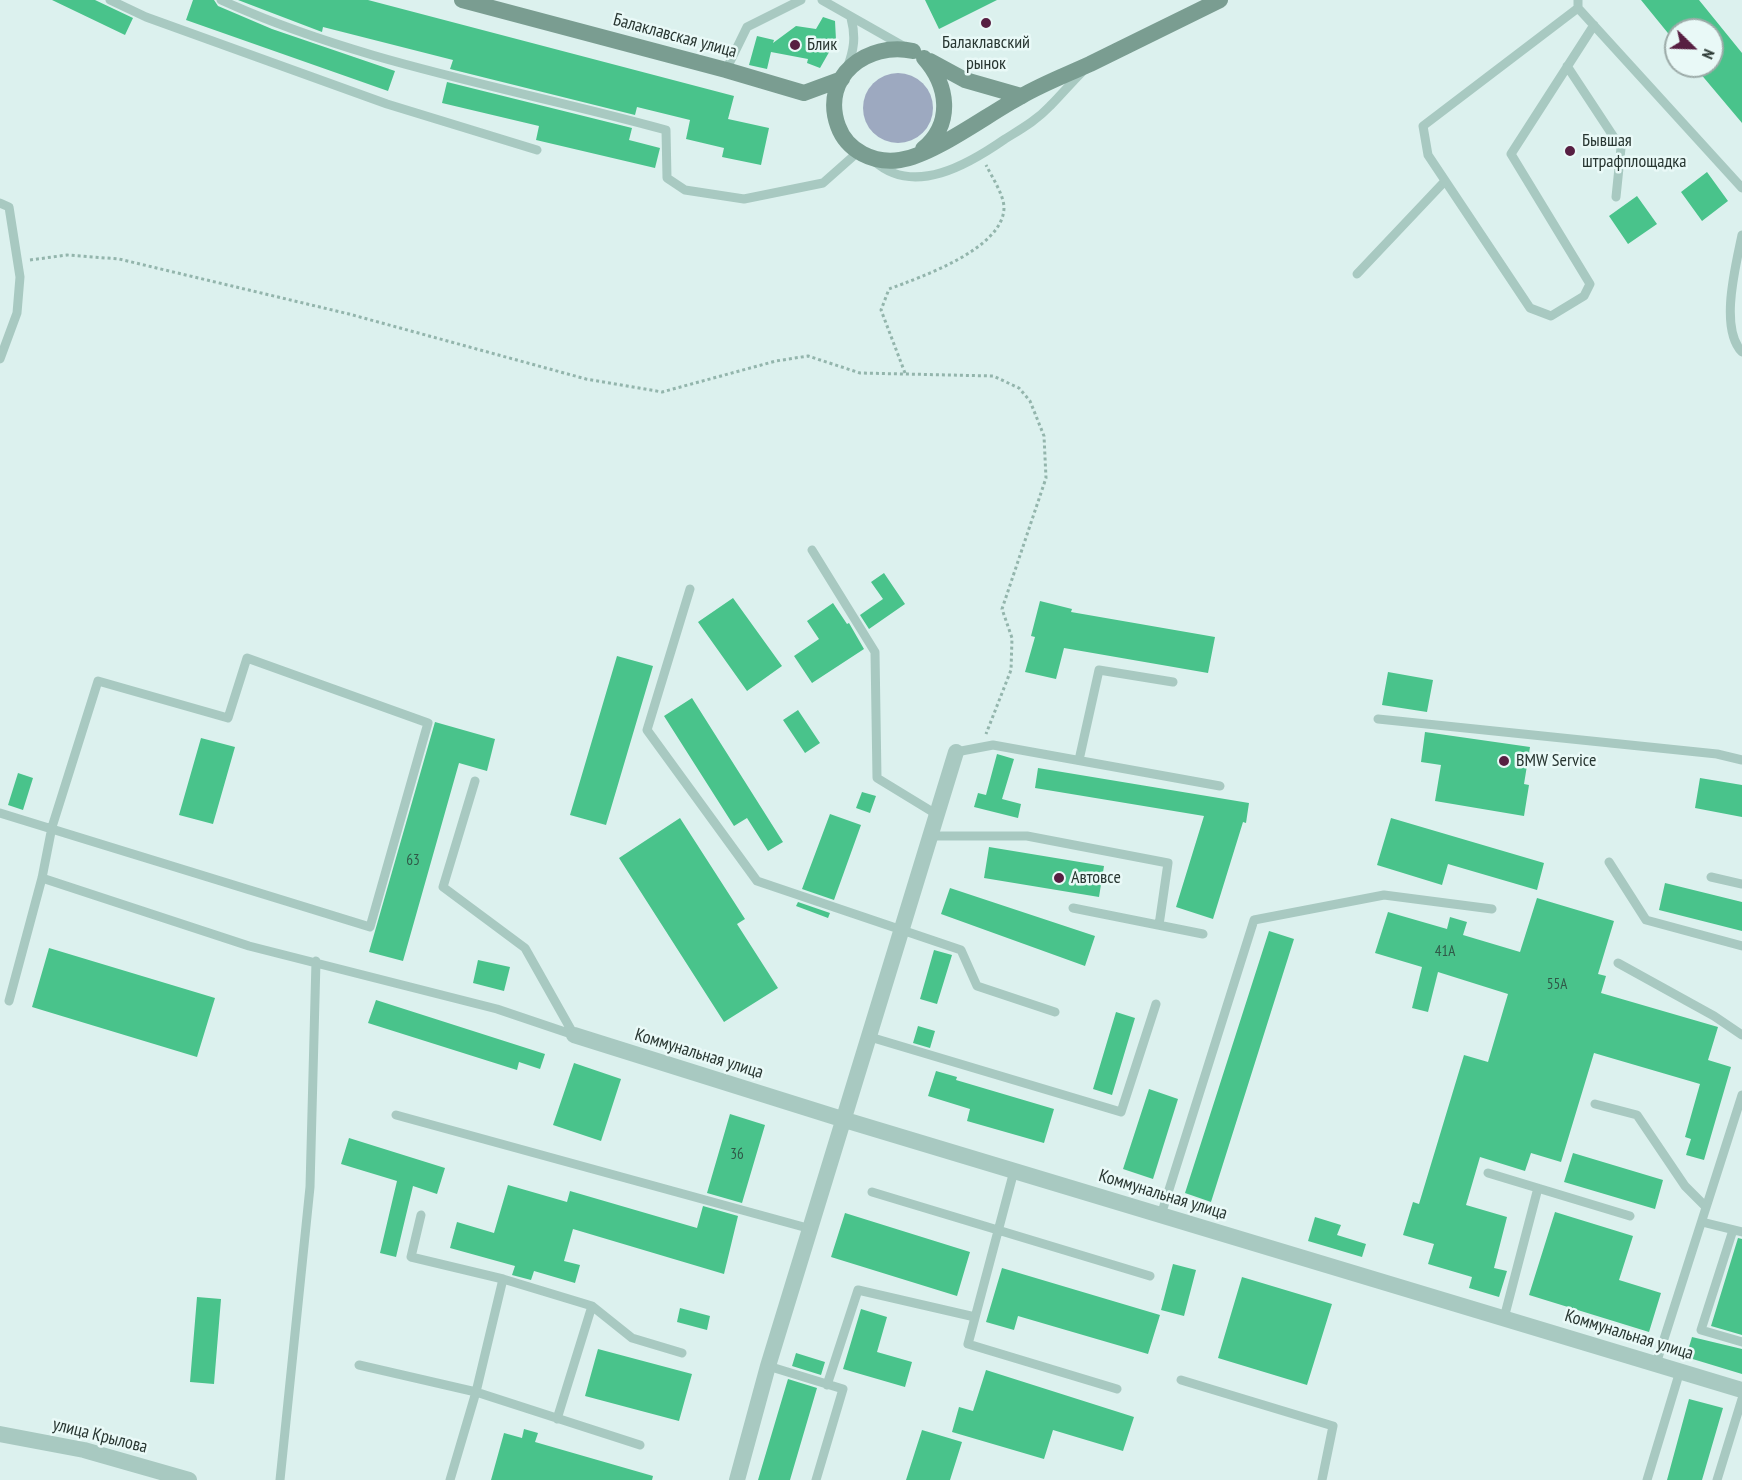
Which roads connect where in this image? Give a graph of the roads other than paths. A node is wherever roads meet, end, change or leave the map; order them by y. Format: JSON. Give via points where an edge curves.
{"nodes":[{"id":1,"x":110,"y":0,"type":"edge"},
{"id":2,"x":221,"y":0,"type":"edge"},
{"id":3,"x":462,"y":0,"type":"edge"},
{"id":4,"x":801,"y":0,"type":"edge"},
{"id":5,"x":822,"y":0,"type":"edge"},
{"id":6,"x":1220,"y":0,"type":"edge"},
{"id":7,"x":1578,"y":4,"type":"edge"},
{"id":8,"x":851,"y":18,"type":"junction"},
{"id":9,"x":1594,"y":25,"type":"junction"},
{"id":10,"x":918,"y":54,"type":"junction"},
{"id":11,"x":1092,"y":63,"type":"junction"},
{"id":12,"x":1567,"y":66,"type":"junction"},
{"id":13,"x":726,"y":70,"type":"junction"},
{"id":14,"x":844,"y":75,"type":"junction"},
{"id":15,"x":804,"y":93,"type":"junction"},
{"id":16,"x":1021,"y":96,"type":"junction"},
{"id":17,"x":835,"y":115,"type":"junction"},
{"id":18,"x":537,"y":150,"type":"dead end"},
{"id":19,"x":917,"y":154,"type":"junction"},
{"id":20,"x":865,"y":155,"type":"junction"},
{"id":21,"x":1445,"y":181,"type":"junction"},
{"id":22,"x":1742,"y":188,"type":"edge"},
{"id":23,"x":1616,"y":197,"type":"dead end"},
{"id":24,"x":0,"y":203,"type":"edge"},
{"id":25,"x":1742,"y":235,"type":"edge"},
{"id":26,"x":1357,"y":274,"type":"dead end"},
{"id":27,"x":1742,"y":352,"type":"edge"},
{"id":28,"x":0,"y":359,"type":"edge"},
{"id":29,"x":812,"y":550,"type":"dead end"},
{"id":30,"x":690,"y":589,"type":"dead end"},
{"id":31,"x":1173,"y":682,"type":"dead end"},
{"id":32,"x":1378,"y":719,"type":"dead end"},
{"id":33,"x":956,"y":752,"type":"joint"},
{"id":34,"x":1079,"y":760,"type":"junction"},
{"id":35,"x":1742,"y":760,"type":"edge"},
{"id":36,"x":475,"y":781,"type":"dead end"},
{"id":37,"x":1220,"y":786,"type":"dead end"},
{"id":38,"x":0,"y":813,"type":"edge"},
{"id":39,"x":936,"y":814,"type":"junction"},
{"id":40,"x":52,"y":827,"type":"junction"},
{"id":41,"x":929,"y":836,"type":"junction"},
{"id":42,"x":1609,"y":862,"type":"dead end"},
{"id":43,"x":1712,"y":877,"type":"dead end"},
{"id":44,"x":42,"y":878,"type":"junction"},
{"id":45,"x":1742,"y":884,"type":"edge"},
{"id":46,"x":1073,"y":908,"type":"dead end"},
{"id":47,"x":1492,"y":909,"type":"dead end"},
{"id":48,"x":1159,"y":925,"type":"junction"},
{"id":49,"x":899,"y":931,"type":"junction"},
{"id":50,"x":1203,"y":934,"type":"dead end"},
{"id":51,"x":1742,"y":946,"type":"edge"},
{"id":52,"x":316,"y":961,"type":"junction"},
{"id":53,"x":1618,"y":963,"type":"dead end"},
{"id":54,"x":9,"y":1001,"type":"dead end"},
{"id":55,"x":1156,"y":1004,"type":"dead end"},
{"id":56,"x":1055,"y":1012,"type":"dead end"},
{"id":57,"x":574,"y":1035,"type":"junction"},
{"id":58,"x":1742,"y":1035,"type":"edge"},
{"id":59,"x":870,"y":1037,"type":"junction"},
{"id":60,"x":1742,"y":1095,"type":"edge"},
{"id":61,"x":1594,"y":1104,"type":"dead end"},
{"id":62,"x":396,"y":1115,"type":"dead end"},
{"id":63,"x":845,"y":1120,"type":"junction"},
{"id":64,"x":1014,"y":1171,"type":"junction"},
{"id":65,"x":1488,"y":1173,"type":"dead end"},
{"id":66,"x":1538,"y":1188,"type":"junction"},
{"id":67,"x":872,"y":1192,"type":"dead end"},
{"id":68,"x":1706,"y":1207,"type":"junction"},
{"id":69,"x":421,"y":1215,"type":"dead end"},
{"id":70,"x":1161,"y":1215,"type":"junction"},
{"id":71,"x":1630,"y":1216,"type":"dead end"},
{"id":72,"x":1702,"y":1222,"type":"junction"},
{"id":73,"x":811,"y":1229,"type":"junction"},
{"id":74,"x":998,"y":1230,"type":"junction"},
{"id":75,"x":1738,"y":1231,"type":"edge"},
{"id":76,"x":1150,"y":1276,"type":"dead end"},
{"id":77,"x":503,"y":1279,"type":"junction"},
{"id":78,"x":592,"y":1306,"type":"junction"},
{"id":79,"x":975,"y":1317,"type":"junction"},
{"id":80,"x":1504,"y":1318,"type":"junction"},
{"id":81,"x":1742,"y":1342,"type":"edge"},
{"id":82,"x":682,"y":1353,"type":"dead end"},
{"id":83,"x":1656,"y":1364,"type":"junction"},
{"id":84,"x":359,"y":1365,"type":"dead end"},
{"id":85,"x":768,"y":1366,"type":"junction"},
{"id":86,"x":1680,"y":1371,"type":"junction"},
{"id":87,"x":1181,"y":1380,"type":"dead end"},
{"id":88,"x":827,"y":1384,"type":"junction"},
{"id":89,"x":1117,"y":1389,"type":"dead end"},
{"id":90,"x":1742,"y":1390,"type":"edge"},
{"id":91,"x":476,"y":1392,"type":"junction"},
{"id":92,"x":1742,"y":1399,"type":"edge"},
{"id":93,"x":557,"y":1419,"type":"junction"},
{"id":94,"x":0,"y":1434,"type":"edge"},
{"id":95,"x":640,"y":1445,"type":"dead end"},
{"id":96,"x":185,"y":1479,"type":"edge"},
{"id":97,"x":280,"y":1480,"type":"edge"},
{"id":98,"x":450,"y":1480,"type":"edge"},
{"id":99,"x":737,"y":1480,"type":"edge"},
{"id":100,"x":816,"y":1480,"type":"edge"},
{"id":101,"x":1322,"y":1480,"type":"edge"},
{"id":102,"x":1647,"y":1480,"type":"edge"},
{"id":103,"x":1717,"y":1480,"type":"edge"}],
"edges":[{"from":1,"to":18,"type":"lane","via":[[146,17],[387,104]]},
{"from":2,"to":20,"type":"lane","via":[[360,52],[666,130],[667,178],[685,190],[744,199],[823,183]]},
{"from":3,"to":13,"type":"main road","name":"Балаклавская улица"},
{"from":4,"to":13,"type":"lane","via":[[747,27]]},
{"from":5,"to":8,"type":"lane"},
{"from":6,"to":11,"type":"main road"},
{"from":7,"to":9,"type":"lane"},
{"from":7,"to":21,"type":"lane","via":[[1423,126],[1428,155]]},
{"from":8,"to":10,"type":"lane"},
{"from":8,"to":14,"type":"lane","via":[[854,45]]},
{"from":9,"to":12,"type":"lane"},
{"from":9,"to":22,"type":"lane"},
{"from":10,"to":14,"type":"main road","via":[[888,48],[876,51]]},
{"from":10,"to":16,"type":"main road","via":[[965,80]]},
{"from":10,"to":19,"type":"main road","via":[[940,80],[945,108],[941,126]]},
{"from":11,"to":16,"type":"main road"},
{"from":11,"to":20,"type":"lane","via":[[1037,118],[981,156],[932,176],[882,168]]},
{"from":12,"to":21,"type":"lane","via":[[1511,154],[1590,284],[1584,296],[1551,316],[1530,308]]},
{"from":12,"to":23,"type":"lane","via":[[1621,148]]},
{"from":13,"to":15,"type":"main road","name":"Балаклавская улица"},
{"from":14,"to":15,"type":"main road"},
{"from":14,"to":17,"type":"main road","via":[[836,91]]},
{"from":15,"to":17,"type":"main road","name":"Балаклавская улица"},
{"from":16,"to":19,"type":"main road"},
{"from":17,"to":20,"type":"main road","via":[[843,136]]},
{"from":19,"to":20,"type":"main road","via":[[887,162]]},
{"from":21,"to":26,"type":"lane"},
{"from":24,"to":28,"type":"lane","via":[[9,207],[20,277],[17,314]]},
{"from":25,"to":27,"type":"lane","via":[[1729,297],[1736,345]]},
{"from":29,"to":39,"type":"lane","via":[[875,652],[877,778]]},
{"from":30,"to":49,"type":"lane","via":[[647,730],[757,881]]},
{"from":31,"to":34,"type":"lane","via":[[1099,670]]},
{"from":32,"to":35,"type":"lane","via":[[1718,754]]},
{"from":33,"to":34,"type":"lane","via":[[993,745]]},
{"from":33,"to":39,"type":"street"},
{"from":34,"to":37,"type":"lane"},
{"from":36,"to":57,"type":"lane","via":[[443,887],[525,948]]},
{"from":38,"to":40,"type":"lane"},
{"from":39,"to":41,"type":"street"},
{"from":40,"to":40,"type":"lane","via":[[370,927],[428,723],[247,658],[228,718],[98,681]]},
{"from":40,"to":44,"type":"lane"},
{"from":41,"to":48,"type":"lane","via":[[1027,836],[1168,863]]},
{"from":41,"to":49,"type":"street"},
{"from":42,"to":51,"type":"lane","via":[[1646,920]]},
{"from":43,"to":45,"type":"lane"},
{"from":44,"to":52,"type":"lane","via":[[249,946]]},
{"from":44,"to":54,"type":"lane"},
{"from":46,"to":48,"type":"lane"},
{"from":47,"to":70,"type":"lane","via":[[1384,894],[1254,920]]},
{"from":48,"to":50,"type":"lane"},
{"from":49,"to":56,"type":"lane","via":[[961,950],[977,986]]},
{"from":49,"to":59,"type":"street"},
{"from":52,"to":57,"type":"lane","via":[[497,1009]]},
{"from":52,"to":97,"type":"lane","via":[[310,1187]]},
{"from":53,"to":58,"type":"lane"},
{"from":55,"to":59,"type":"lane","via":[[1121,1112]]},
{"from":57,"to":63,"type":"street","name":"Коммунальная улица"},
{"from":59,"to":63,"type":"street"},
{"from":60,"to":68,"type":"lane"},
{"from":61,"to":68,"type":"lane","via":[[1637,1115],[1685,1186]]},
{"from":62,"to":73,"type":"lane"},
{"from":63,"to":64,"type":"street","name":"Коммунальная улица"},
{"from":63,"to":73,"type":"street"},
{"from":64,"to":70,"type":"street","name":"Коммунальная улица"},
{"from":64,"to":74,"type":"lane"},
{"from":65,"to":66,"type":"lane"},
{"from":66,"to":71,"type":"lane"},
{"from":66,"to":80,"type":"lane"},
{"from":67,"to":74,"type":"lane"},
{"from":68,"to":72,"type":"lane"},
{"from":69,"to":77,"type":"lane","via":[[411,1257]]},
{"from":70,"to":80,"type":"street","name":"Коммунальная улица"},
{"from":72,"to":75,"type":"lane"},
{"from":72,"to":83,"type":"lane"},
{"from":73,"to":85,"type":"street"},
{"from":74,"to":76,"type":"lane"},
{"from":74,"to":79,"type":"lane"},
{"from":75,"to":81,"type":"lane","via":[[1701,1330]]},
{"from":77,"to":78,"type":"lane"},
{"from":77,"to":91,"type":"lane"},
{"from":78,"to":82,"type":"lane","via":[[632,1338]]},
{"from":78,"to":93,"type":"lane"},
{"from":79,"to":88,"type":"lane","via":[[858,1290]]},
{"from":79,"to":89,"type":"lane","via":[[968,1344]]},
{"from":80,"to":83,"type":"street","name":"Коммунальная улица"},
{"from":83,"to":86,"type":"street","name":"Коммунальная улица"},
{"from":84,"to":91,"type":"lane"},
{"from":85,"to":88,"type":"lane"},
{"from":85,"to":99,"type":"street"},
{"from":86,"to":90,"type":"street","name":"Коммунальная улица"},
{"from":86,"to":102,"type":"lane"},
{"from":87,"to":101,"type":"lane","via":[[1333,1426]]},
{"from":88,"to":100,"type":"lane","via":[[843,1389]]},
{"from":91,"to":93,"type":"lane"},
{"from":91,"to":98,"type":"lane"},
{"from":92,"to":103,"type":"lane"},
{"from":93,"to":95,"type":"lane"},
{"from":94,"to":96,"type":"street","name":"улица Крылова","via":[[84,1450]]}]}
